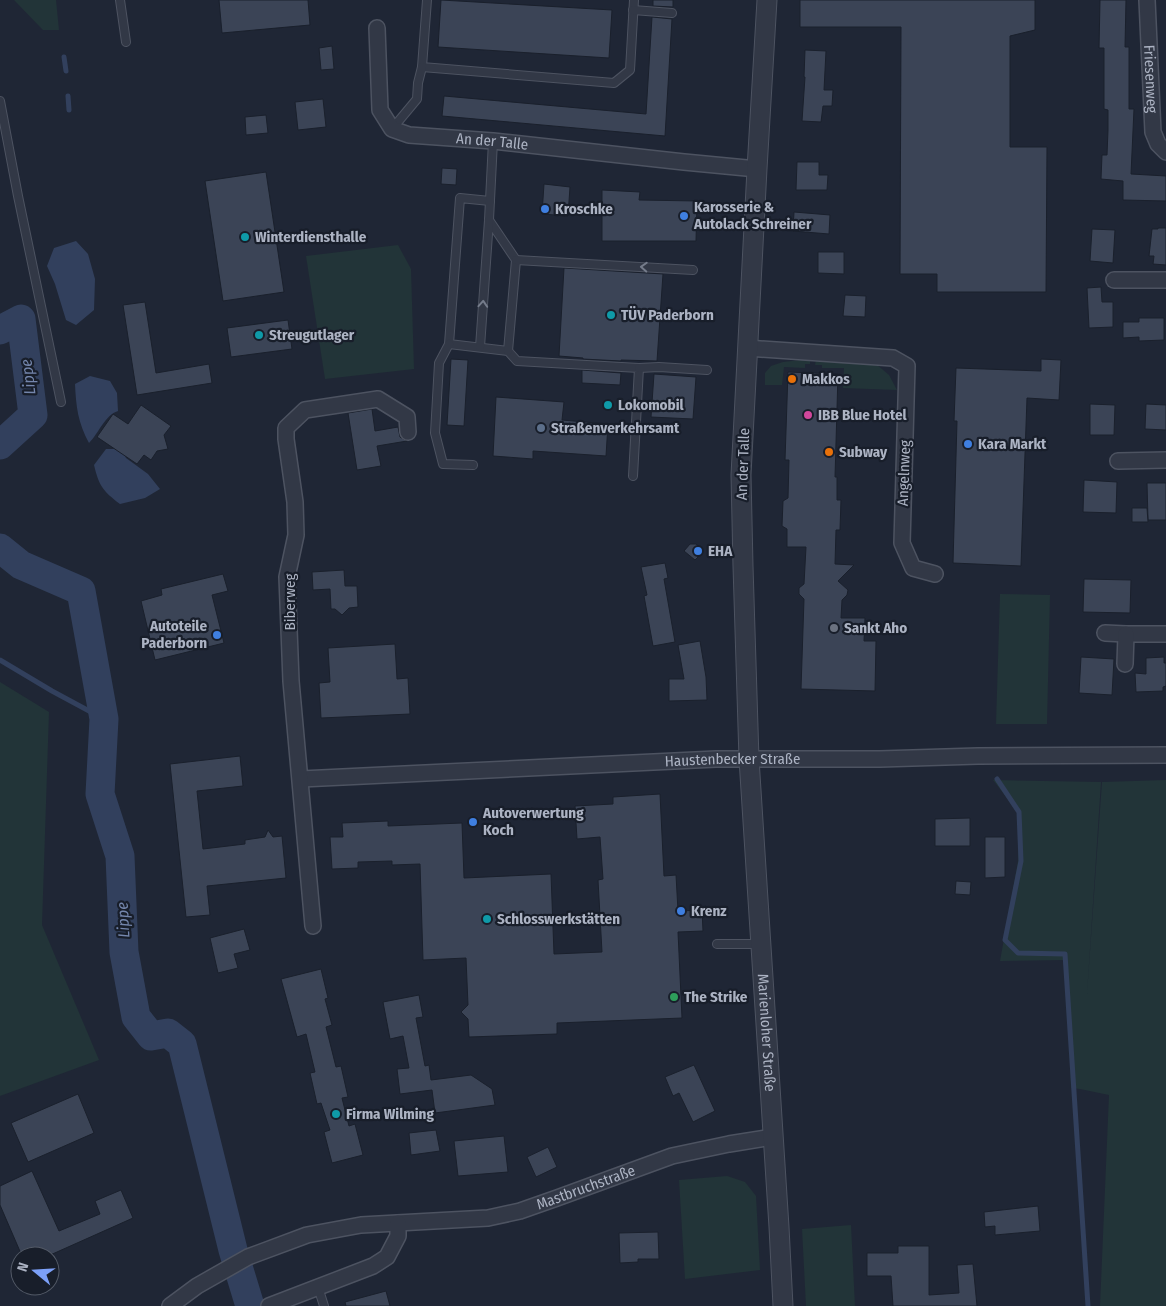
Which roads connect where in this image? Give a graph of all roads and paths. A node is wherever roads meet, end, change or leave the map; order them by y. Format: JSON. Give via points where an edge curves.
{"nodes":[{"id":1,"x":120,"y":0,"type":"edge"},
{"id":2,"x":427,"y":0,"type":"edge"},
{"id":3,"x":634,"y":0,"type":"edge"},
{"id":4,"x":766,"y":0,"type":"edge"},
{"id":5,"x":1147,"y":0,"type":"edge"},
{"id":6,"x":633,"y":10,"type":"junction"},
{"id":7,"x":672,"y":14,"type":"dead end"},
{"id":8,"x":378,"y":28,"type":"dead end"},
{"id":9,"x":126,"y":42,"type":"dead end"},
{"id":10,"x":422,"y":66,"type":"junction"},
{"id":11,"x":0,"y":101,"type":"edge"},
{"id":12,"x":392,"y":129,"type":"junction"},
{"id":13,"x":493,"y":141,"type":"junction"},
{"id":14,"x":1166,"y":152,"type":"edge"},
{"id":15,"x":756,"y":169,"type":"junction"},
{"id":16,"x":490,"y":201,"type":"junction"},
{"id":17,"x":489,"y":220,"type":"junction"},
{"id":18,"x":516,"y":260,"type":"junction"},
{"id":19,"x":693,"y":270,"type":"dead end"},
{"id":20,"x":1114,"y":280,"type":"dead end"},
{"id":21,"x":1166,"y":280,"type":"edge"},
{"id":22,"x":449,"y":344,"type":"junction"},
{"id":23,"x":480,"y":347,"type":"junction"},
{"id":24,"x":747,"y":348,"type":"junction"},
{"id":25,"x":508,"y":351,"type":"junction"},
{"id":26,"x":639,"y":368,"type":"junction"},
{"id":27,"x":707,"y":370,"type":"dead end"},
{"id":28,"x":61,"y":402,"type":"dead end"},
{"id":29,"x":408,"y":432,"type":"dead end"},
{"id":30,"x":1166,"y":460,"type":"edge"},
{"id":31,"x":1118,"y":461,"type":"dead end"},
{"id":32,"x":473,"y":465,"type":"dead end"},
{"id":33,"x":633,"y":476,"type":"dead end"},
{"id":34,"x":935,"y":574,"type":"dead end"},
{"id":35,"x":1105,"y":633,"type":"dead end"},
{"id":36,"x":1126,"y":634,"type":"junction"},
{"id":37,"x":1166,"y":634,"type":"edge"},
{"id":38,"x":1126,"y":664,"type":"dead end"},
{"id":39,"x":1166,"y":754,"type":"edge"},
{"id":40,"x":750,"y":759,"type":"junction"},
{"id":41,"x":301,"y":779,"type":"junction"},
{"id":42,"x":313,"y":926,"type":"dead end"},
{"id":43,"x":717,"y":944,"type":"dead end"},
{"id":44,"x":761,"y":944,"type":"junction"},
{"id":45,"x":772,"y":1137,"type":"junction"},
{"id":46,"x":398,"y":1223,"type":"junction"},
{"id":47,"x":318,"y":1287,"type":"junction"},
{"id":48,"x":271,"y":1305,"type":"edge"},
{"id":49,"x":170,"y":1306,"type":"edge"},
{"id":50,"x":324,"y":1306,"type":"edge"},
{"id":51,"x":783,"y":1306,"type":"edge"}],
"edges":[{"from":1,"to":9,"type":"lane"},
{"from":2,"to":10,"type":"lane"},
{"from":3,"to":6,"type":"lane"},
{"from":4,"to":15,"type":"street","name":"An der Talle"},
{"from":5,"to":14,"type":"street","name":"Friesenweg","via":[[1153,132]]},
{"from":6,"to":7,"type":"lane"},
{"from":6,"to":10,"type":"lane","via":[[630,70],[614,83]]},
{"from":8,"to":12,"type":"street","via":[[380,110]]},
{"from":10,"to":12,"type":"lane","via":[[416,99]]},
{"from":11,"to":28,"type":"lane"},
{"from":12,"to":13,"type":"street","name":"An der Talle","via":[[409,135]]},
{"from":13,"to":15,"type":"street","name":"An der Talle"},
{"from":13,"to":16,"type":"lane"},
{"from":15,"to":24,"type":"street","name":"An der Talle"},
{"from":16,"to":17,"type":"lane"},
{"from":16,"to":22,"type":"lane","via":[[460,198]]},
{"from":17,"to":18,"type":"lane"},
{"from":23,"to":17,"type":"lane","one_way":true},
{"from":19,"to":18,"type":"lane","one_way":true},
{"from":18,"to":25,"type":"lane"},
{"from":20,"to":21,"type":"street"},
{"from":22,"to":23,"type":"lane"},
{"from":22,"to":32,"type":"lane","via":[[439,363],[435,433],[443,464]]},
{"from":23,"to":25,"type":"lane"},
{"from":24,"to":34,"type":"street","name":"Angelnweg","via":[[893,358],[908,366],[902,543],[913,568]]},
{"from":24,"to":40,"type":"street","name":"An der Talle","via":[[741,474]]},
{"from":25,"to":26,"type":"lane","via":[[517,361]]},
{"from":26,"to":27,"type":"lane"},
{"from":26,"to":33,"type":"lane"},
{"from":29,"to":41,"type":"street","name":"Biberweg","via":[[407,417],[378,399],[306,410],[286,428],[296,502],[296,535],[287,577],[291,681]]},
{"from":30,"to":31,"type":"street"},
{"from":35,"to":36,"type":"street"},
{"from":36,"to":37,"type":"street"},
{"from":36,"to":38,"type":"street"},
{"from":39,"to":40,"type":"street","name":"Haustenbecker Straße"},
{"from":40,"to":41,"type":"street","name":"Haustenbecker Straße"},
{"from":40,"to":44,"type":"street","name":"Marienloher Straße"},
{"from":41,"to":42,"type":"street","name":"Biberweg"},
{"from":43,"to":44,"type":"lane"},
{"from":44,"to":45,"type":"street","name":"Marienloher Straße"},
{"from":45,"to":46,"type":"street","name":"Mastbruchstraße","via":[[672,1156],[557,1198],[488,1218]]},
{"from":45,"to":51,"type":"street","name":"Marienloher Straße"},
{"from":46,"to":47,"type":"street","via":[[398,1236],[387,1257],[373,1266]]},
{"from":46,"to":49,"type":"street","name":"Mastbruchstraße","via":[[361,1225],[282,1243],[223,1270]]},
{"from":47,"to":48,"type":"street"},
{"from":47,"to":50,"type":"lane"}]}
